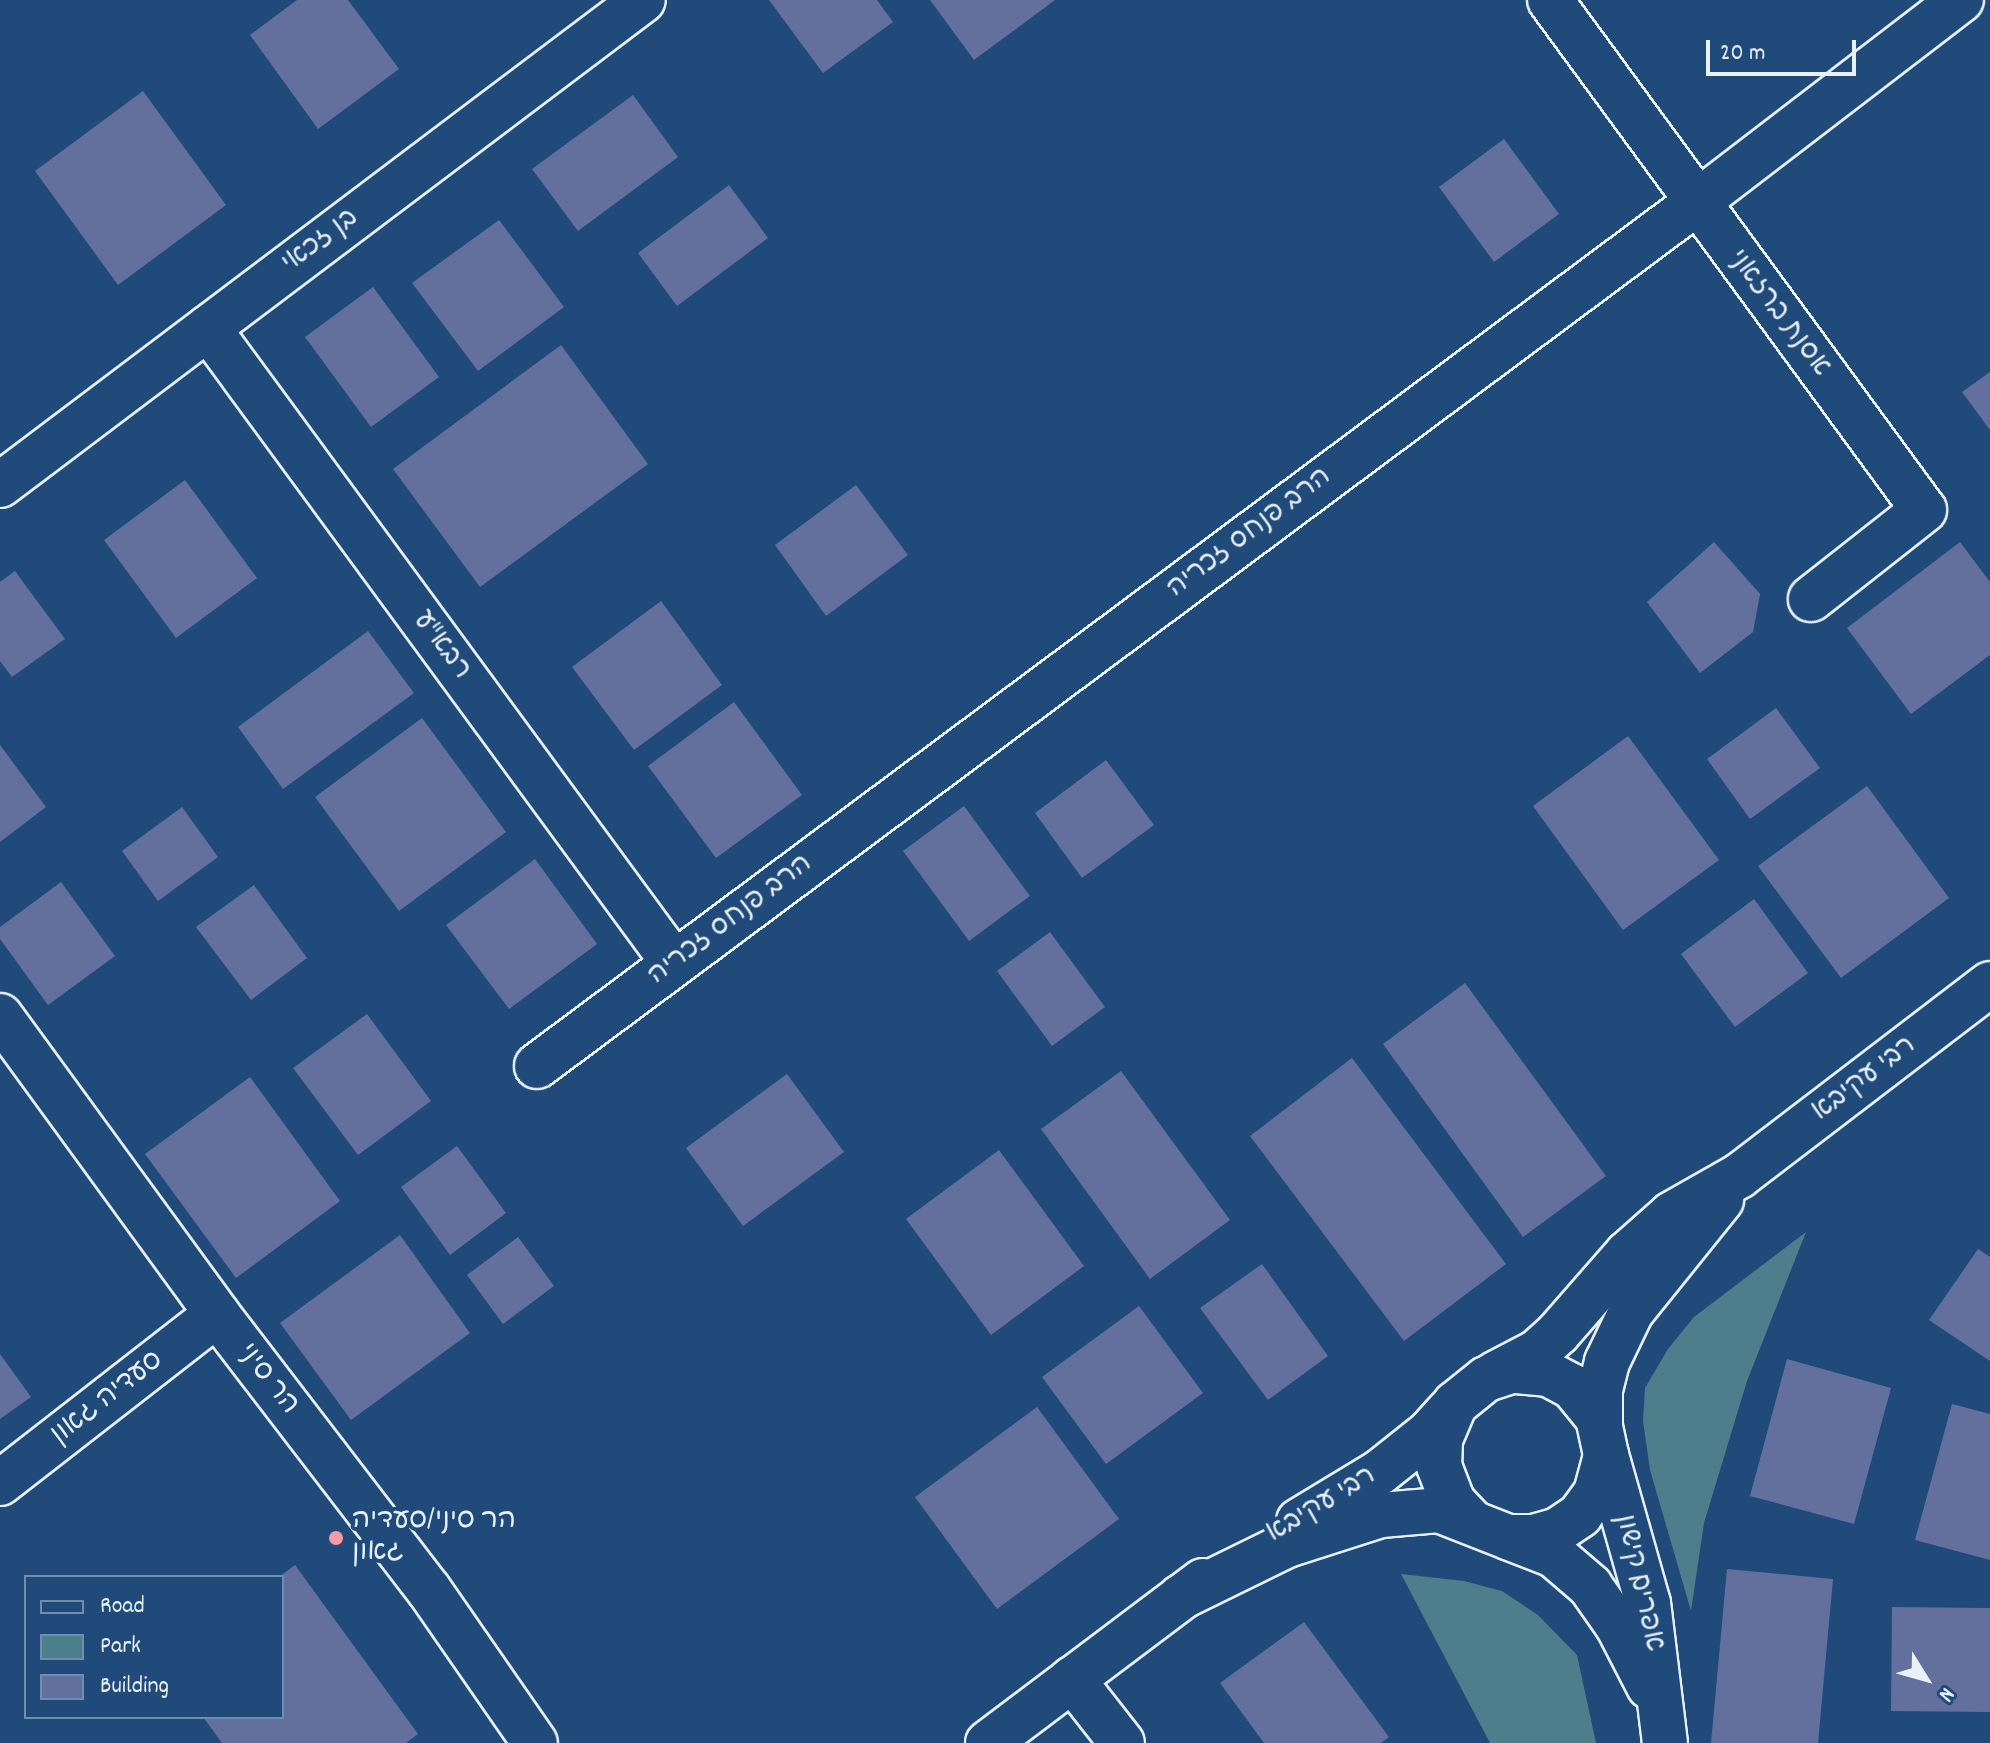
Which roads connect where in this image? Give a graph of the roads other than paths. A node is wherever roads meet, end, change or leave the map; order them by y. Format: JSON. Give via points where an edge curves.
{"nodes":[{"id":1,"x":643,"y":0,"type":"edge"},
{"id":2,"x":1550,"y":0,"type":"edge"},
{"id":3,"x":1961,"y":0,"type":"edge"},
{"id":4,"x":1696,"y":203,"type":"junction"},
{"id":5,"x":208,"y":328,"type":"junction"},
{"id":6,"x":0,"y":485,"type":"edge"},
{"id":7,"x":1811,"y":599,"type":"dead end"},
{"id":8,"x":674,"y":963,"type":"junction"},
{"id":9,"x":1990,"y":984,"type":"edge"},
{"id":10,"x":0,"y":1016,"type":"edge"},
{"id":11,"x":537,"y":1066,"type":"dead end"},
{"id":12,"x":1739,"y":1176,"type":"junction"},
{"id":13,"x":217,"y":1314,"type":"junction"},
{"id":14,"x":1470,"y":1391,"type":"junction"},
{"id":15,"x":1603,"y":1439,"type":"junction"},
{"id":16,"x":0,"y":1483,"type":"edge"},
{"id":17,"x":1490,"y":1529,"type":"junction"},
{"id":18,"x":1181,"y":1597,"type":"junction"},
{"id":19,"x":1072,"y":1679,"type":"junction"},
{"id":20,"x":1662,"y":1728,"type":"edge"},
{"id":21,"x":535,"y":1743,"type":"edge"},
{"id":22,"x":988,"y":1743,"type":"edge"},
{"id":23,"x":1122,"y":1743,"type":"edge"}],
"edges":[{"from":1,"to":5,"type":"street","name":"בן זכאי"},
{"from":2,"to":4,"type":"street","name":"אסנת ברזאני"},
{"from":3,"to":4,"type":"street","name":"הרב פנחס זכריה"},
{"from":4,"to":7,"type":"street","name":"אסנת ברזאני","via":[[1924,510]]},
{"from":4,"to":8,"type":"street","name":"הרב פנחס זכריה"},
{"from":5,"to":6,"type":"street","name":"בן זכאי"},
{"from":5,"to":8,"type":"street","name":"רבא\"ע"},
{"from":8,"to":11,"type":"street","name":"הרב פנחס זכריה"},
{"from":9,"to":12,"type":"street","name":"רבי עקיבא"},
{"from":10,"to":13,"type":"street","name":"הר סיני"},
{"from":12,"to":14,"type":"street","name":"רבי עקיבא","via":[[1672,1214],[1627,1254],[1548,1343]]},
{"from":12,"to":15,"type":"street","name":"רבי עקיבא","via":[[1631,1312],[1600,1390]]},
{"from":13,"to":16,"type":"street","name":"סעדיה גאון"},
{"from":13,"to":21,"type":"street","name":"הר סיני","via":[[429,1590]]},
{"from":14,"to":15,"type":"street","via":[[1511,1371],[1549,1374],[1583,1396]]},
{"from":14,"to":17,"type":"street","via":[[1443,1427],[1439,1466],[1453,1502]]},
{"from":14,"to":18,"type":"street","name":"רבי עקיבא","via":[[1380,1472],[1237,1556]]},
{"from":15,"to":17,"type":"street","via":[[1596,1493],[1580,1515],[1546,1535]]},
{"from":15,"to":20,"type":"street","name":"אפרים קישון","via":[[1648,1603]]},
{"from":17,"to":18,"type":"street","name":"רבי עקיבא","via":[[1439,1510],[1351,1522],[1287,1545]]},
{"from":17,"to":20,"type":"street","name":"אפרים קישון","via":[[1554,1555],[1590,1586],[1618,1626]]},
{"from":18,"to":19,"type":"street","name":"רבי עקיבא"},
{"from":19,"to":22,"type":"street","name":"רבי עקיבא"},
{"from":19,"to":23,"type":"street"}]}
